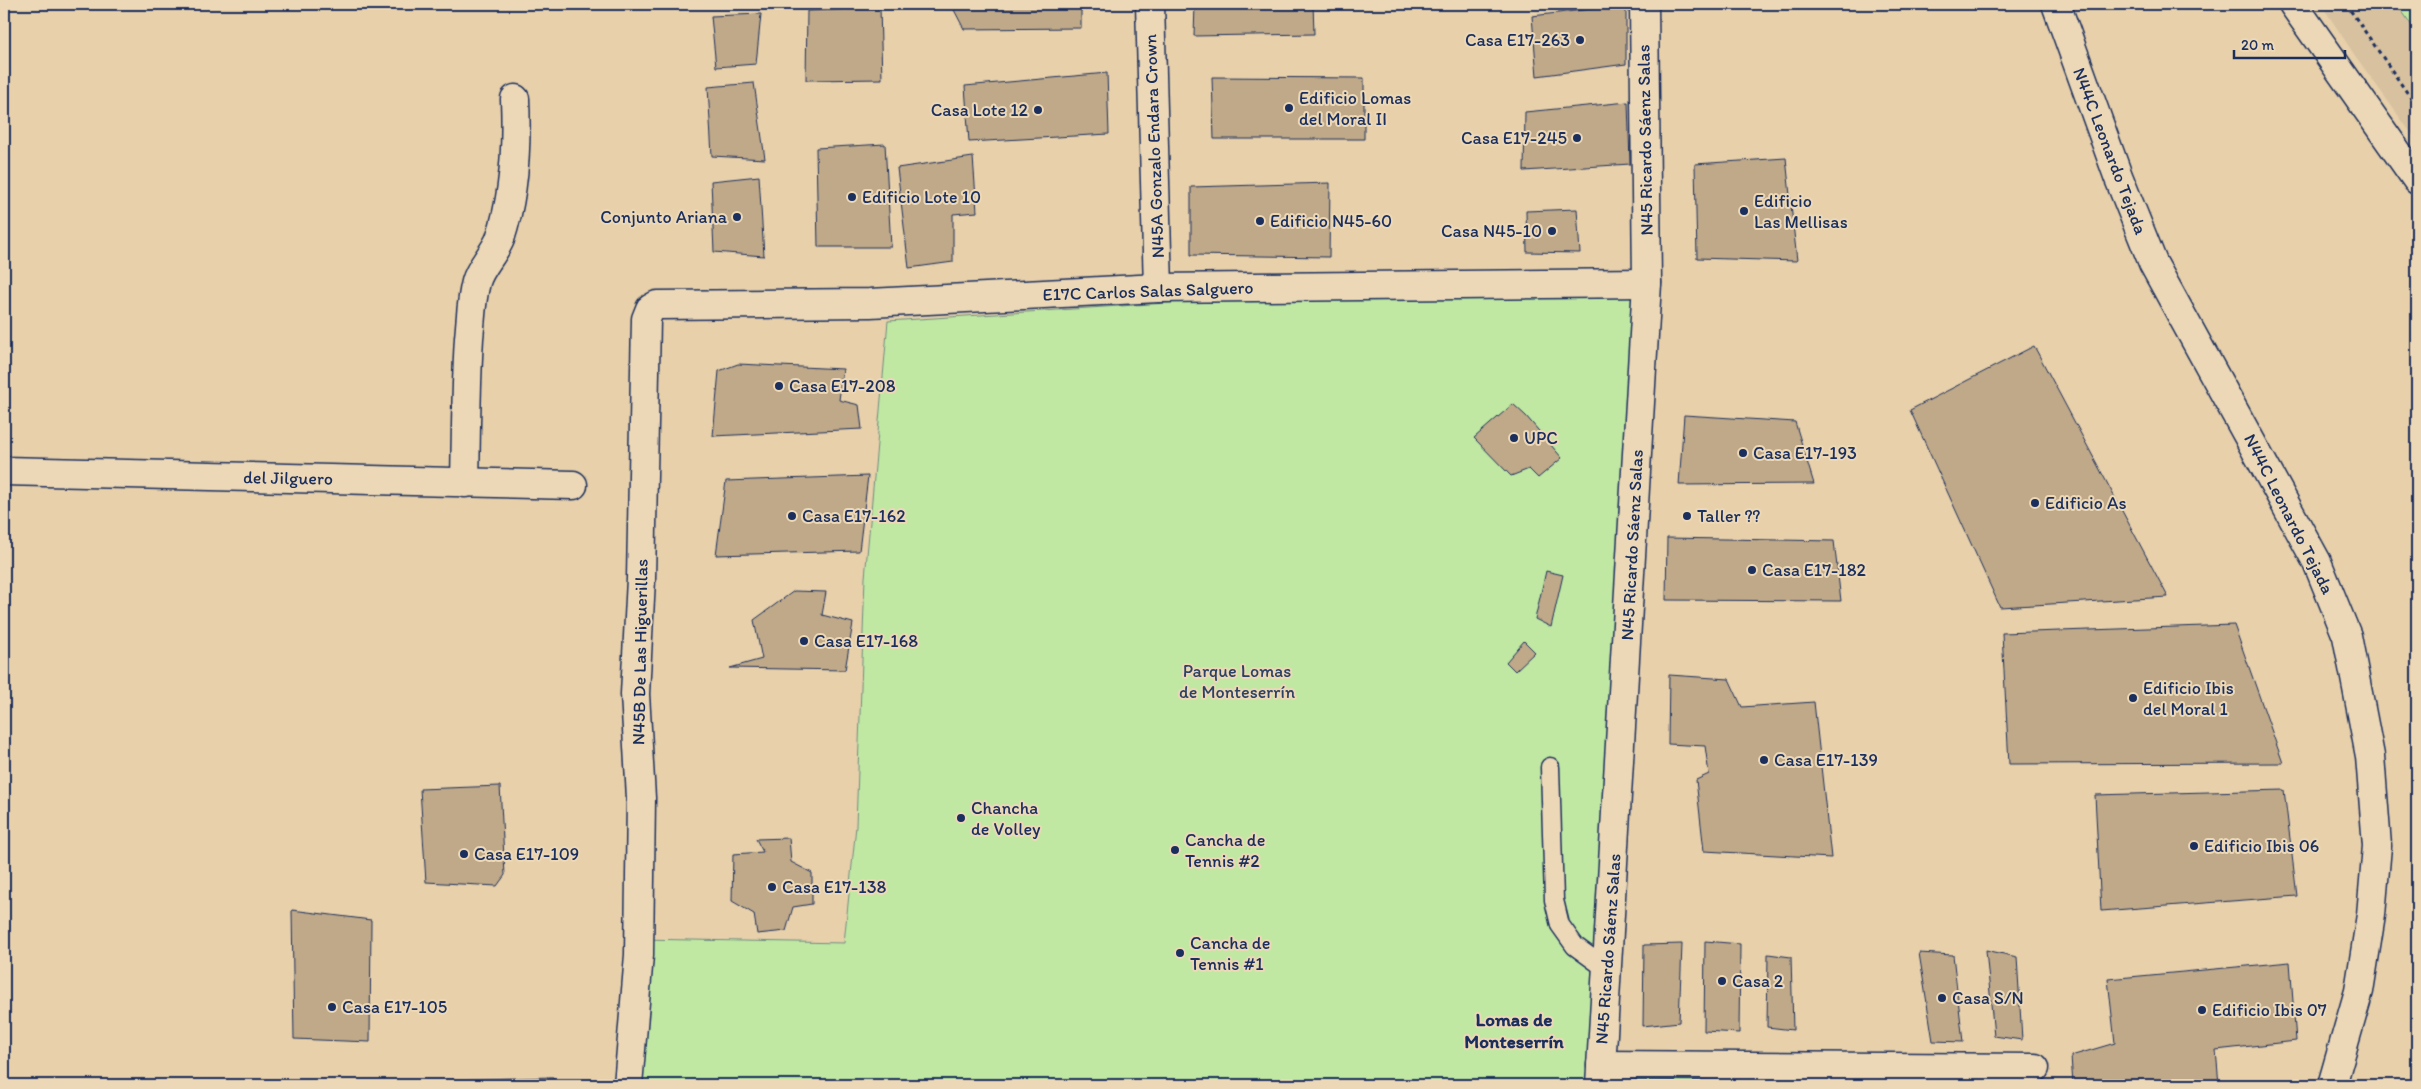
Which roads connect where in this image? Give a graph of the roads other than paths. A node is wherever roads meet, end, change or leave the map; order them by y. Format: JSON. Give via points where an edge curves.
{"nodes":[{"id":1,"x":1150,"y":4,"type":"edge"},
{"id":2,"x":1644,"y":4,"type":"edge"},
{"id":3,"x":2056,"y":4,"type":"edge"},
{"id":4,"x":2292,"y":4,"type":"edge"},
{"id":5,"x":515,"y":99,"type":"dead end"},
{"id":6,"x":2417,"y":180,"type":"edge"},
{"id":7,"x":1647,"y":283,"type":"junction"},
{"id":8,"x":1158,"y":288,"type":"junction"},
{"id":9,"x":650,"y":309,"type":"joint"},
{"id":10,"x":4,"y":471,"type":"edge"},
{"id":11,"x":465,"y":483,"type":"junction"},
{"id":12,"x":573,"y":486,"type":"dead end"},
{"id":13,"x":1550,"y":767,"type":"dead end"},
{"id":14,"x":1608,"y":970,"type":"junction"},
{"id":15,"x":2034,"y":1068,"type":"dead end"},
{"id":16,"x":1600,"y":1075,"type":"edge"},
{"id":17,"x":628,"y":1085,"type":"edge"},
{"id":18,"x":2332,"y":1085,"type":"edge"}],
"edges":[{"from":1,"to":8,"type":"street","name":"N45A Gonzalo Endara Crown"},
{"from":2,"to":7,"type":"street","name":"N45 Ricardo Sáenz Salas"},
{"from":3,"to":18,"type":"street","name":"N44C Leonardo Tejada","via":[[2153,263],[2318,562],[2347,636],[2370,756],[2377,846],[2371,915],[2359,991]]},
{"from":4,"to":6,"type":"street"},
{"from":5,"to":11,"type":"street","via":[[514,169],[506,214],[499,240],[476,280],[471,310]]},
{"from":7,"to":8,"type":"street","name":"E17C Carlos Salas Salguero"},
{"from":7,"to":14,"type":"street","name":"N45 Ricardo Sáenz Salas"},
{"from":8,"to":9,"type":"street","name":"E17C Carlos Salas Salguero","via":[[870,303],[657,305]]},
{"from":9,"to":17,"type":"street","name":"N45B De Las Higuerillas","via":[[646,319],[642,579],[635,694],[641,798],[639,955]]},
{"from":10,"to":11,"type":"street","name":"del Jilguero"},
{"from":11,"to":12,"type":"street","name":"del Jilguero"},
{"from":13,"to":14,"type":"lane","via":[[1554,900],[1560,924],[1575,946]]},
{"from":14,"to":16,"type":"street","name":"N45 Ricardo Sáenz Salas"},
{"from":15,"to":16,"type":"street"}]}
